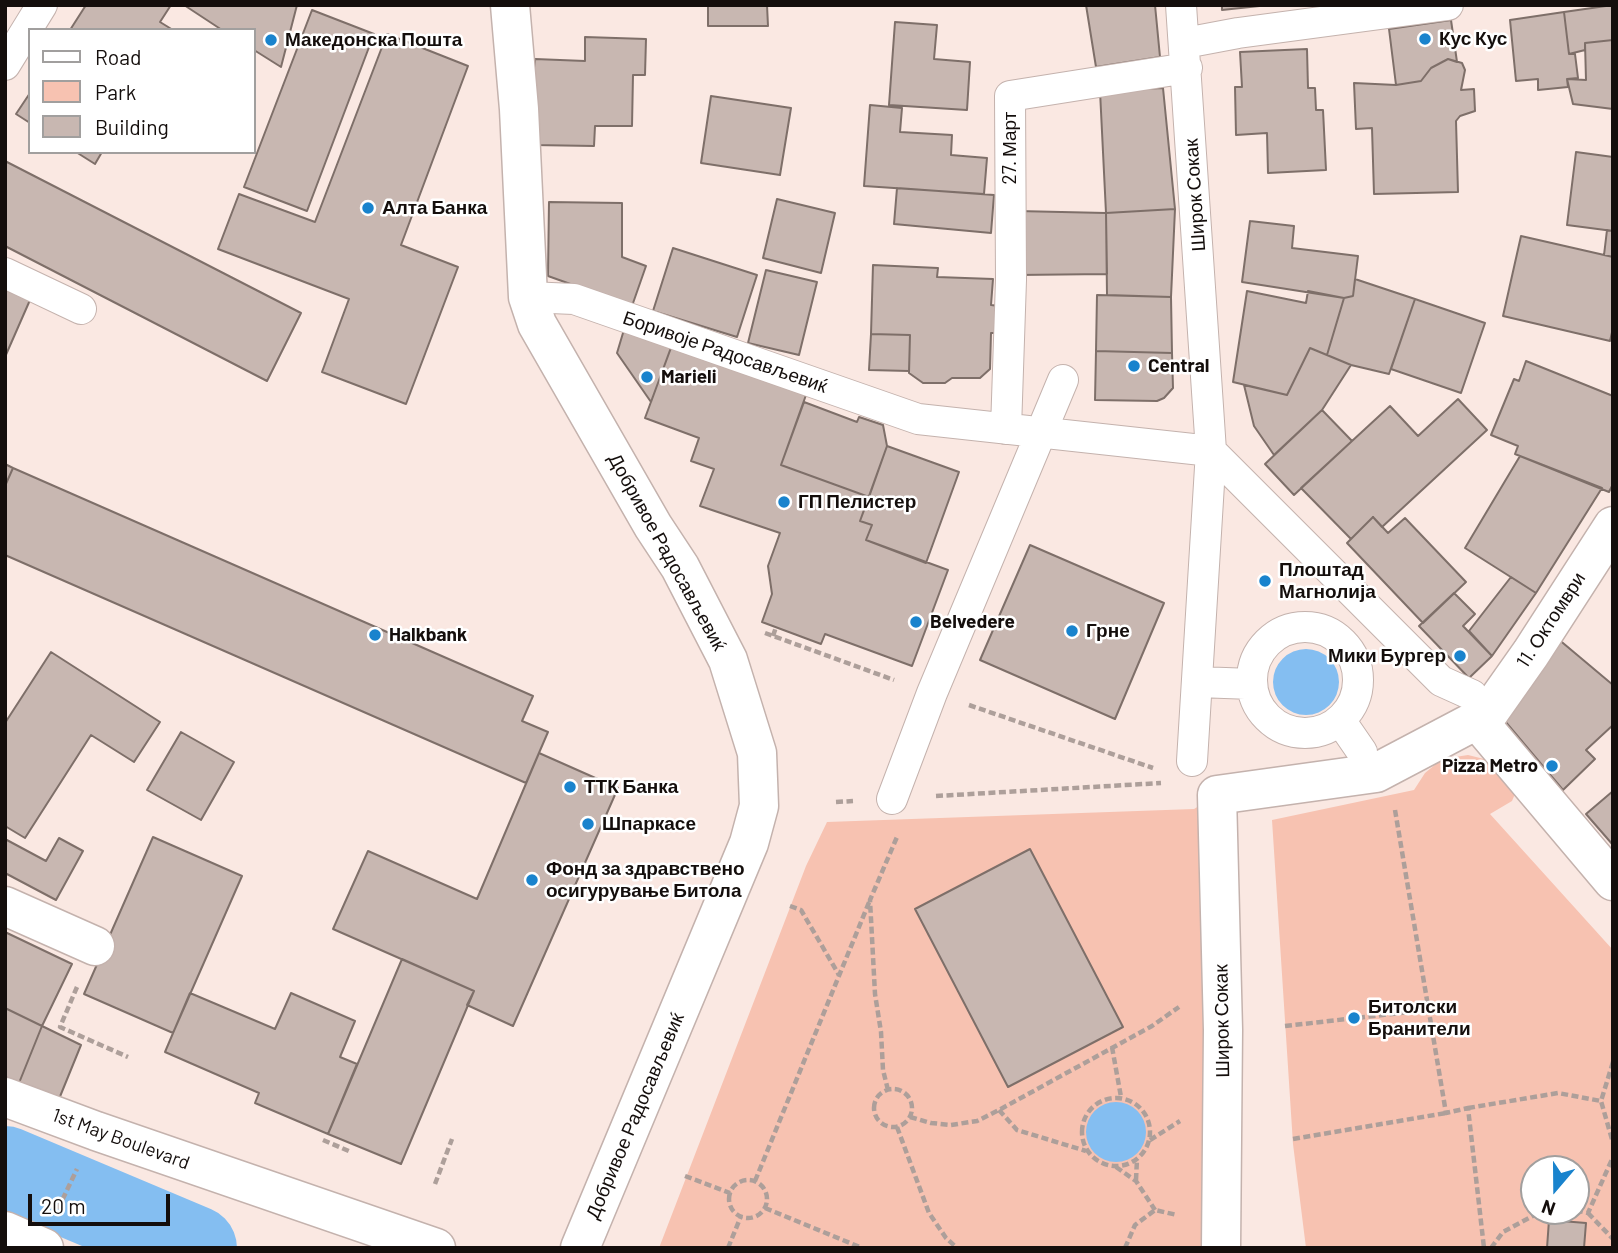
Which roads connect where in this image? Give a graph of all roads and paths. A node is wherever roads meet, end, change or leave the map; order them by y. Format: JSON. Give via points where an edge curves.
{"nodes":[{"id":1,"x":42,"y":5,"type":"edge"},
{"id":2,"x":510,"y":5,"type":"edge"},
{"id":3,"x":1181,"y":5,"type":"edge"},
{"id":4,"x":1448,"y":5,"type":"edge"},
{"id":5,"x":1186,"y":55,"type":"junction"},
{"id":6,"x":5,"y":65,"type":"edge"},
{"id":7,"x":5,"y":273,"type":"edge"},
{"id":8,"x":528,"y":297,"type":"junction"},
{"id":9,"x":81,"y":309,"type":"dead end"},
{"id":10,"x":1063,"y":380,"type":"dead end"},
{"id":11,"x":1006,"y":429,"type":"junction"},
{"id":12,"x":1040,"y":433,"type":"junction"},
{"id":13,"x":1211,"y":451,"type":"junction"},
{"id":14,"x":1613,"y":526,"type":"edge"},
{"id":15,"x":1377,"y":618,"type":"junction"},
{"id":16,"x":776,"y":627,"type":"dead end"},
{"id":17,"x":765,"y":633,"type":"dead end"},
{"id":18,"x":773,"y":636,"type":"junction"},
{"id":19,"x":1345,"y":646,"type":"junction"},
{"id":20,"x":1198,"y":682,"type":"junction"},
{"id":21,"x":1252,"y":684,"type":"junction"},
{"id":22,"x":932,"y":693,"type":"junction"},
{"id":23,"x":1479,"y":710,"type":"junction"},
{"id":24,"x":1340,"y":720,"type":"junction"},
{"id":25,"x":1362,"y":752,"type":"dead end"},
{"id":26,"x":1192,"y":761,"type":"dead end"},
{"id":27,"x":1154,"y":768,"type":"dead end"},
{"id":28,"x":1165,"y":783,"type":"dead end"},
{"id":29,"x":928,"y":796,"type":"dead end"},
{"id":30,"x":892,"y":799,"type":"dead end"},
{"id":31,"x":1395,"y":809,"type":"dead end"},
{"id":32,"x":899,"y":833,"type":"dead end"},
{"id":33,"x":1613,"y":881,"type":"edge"},
{"id":34,"x":870,"y":900,"type":"junction"},
{"id":35,"x":5,"y":906,"type":"edge"},
{"id":36,"x":790,"y":906,"type":"dead end"},
{"id":37,"x":95,"y":946,"type":"joint"},
{"id":38,"x":839,"y":976,"type":"junction"},
{"id":39,"x":1181,"y":1006,"type":"dead end"},
{"id":40,"x":1427,"y":1010,"type":"junction"},
{"id":41,"x":1285,"y":1026,"type":"dead end"},
{"id":42,"x":1112,"y":1047,"type":"junction"},
{"id":43,"x":128,"y":1057,"type":"dead end"},
{"id":44,"x":1613,"y":1062,"type":"edge"},
{"id":45,"x":888,"y":1090,"type":"junction"},
{"id":46,"x":5,"y":1097,"type":"edge"},
{"id":47,"x":1121,"y":1097,"type":"junction"},
{"id":48,"x":1601,"y":1101,"type":"junction"},
{"id":49,"x":1468,"y":1108,"type":"junction"},
{"id":50,"x":999,"y":1111,"type":"junction"},
{"id":51,"x":1446,"y":1113,"type":"junction"},
{"id":52,"x":910,"y":1117,"type":"junction"},
{"id":53,"x":1185,"y":1121,"type":"dead end"},
{"id":54,"x":897,"y":1128,"type":"junction"},
{"id":55,"x":452,"y":1139,"type":"dead end"},
{"id":56,"x":1293,"y":1139,"type":"dead end"},
{"id":57,"x":323,"y":1140,"type":"dead end"},
{"id":58,"x":1149,"y":1141,"type":"junction"},
{"id":59,"x":1613,"y":1143,"type":"edge"},
{"id":60,"x":1087,"y":1151,"type":"junction"},
{"id":61,"x":351,"y":1152,"type":"dead end"},
{"id":62,"x":1613,"y":1157,"type":"edge"},
{"id":63,"x":1137,"y":1159,"type":"junction"},
{"id":64,"x":1116,"y":1166,"type":"junction"},
{"id":65,"x":77,"y":1168,"type":"dead end"},
{"id":66,"x":685,"y":1176,"type":"dead end"},
{"id":67,"x":755,"y":1181,"type":"junction"},
{"id":68,"x":1136,"y":1181,"type":"junction"},
{"id":69,"x":435,"y":1184,"type":"dead end"},
{"id":70,"x":730,"y":1193,"type":"junction"},
{"id":71,"x":765,"y":1208,"type":"junction"},
{"id":72,"x":1590,"y":1209,"type":"edge"},
{"id":73,"x":1155,"y":1210,"type":"junction"},
{"id":74,"x":1590,"y":1215,"type":"edge"},
{"id":75,"x":741,"y":1216,"type":"junction"},
{"id":76,"x":1187,"y":1217,"type":"dead end"},
{"id":77,"x":1520,"y":1223,"type":"edge"},
{"id":78,"x":5,"y":1231,"type":"edge"},
{"id":79,"x":1613,"y":1239,"type":"edge"},
{"id":80,"x":42,"y":1241,"type":"edge"},
{"id":81,"x":436,"y":1248,"type":"edge"},
{"id":82,"x":580,"y":1248,"type":"edge"},
{"id":83,"x":728,"y":1248,"type":"edge"},
{"id":84,"x":862,"y":1248,"type":"edge"},
{"id":85,"x":957,"y":1248,"type":"edge"},
{"id":86,"x":1125,"y":1248,"type":"edge"},
{"id":87,"x":1222,"y":1248,"type":"edge"},
{"id":88,"x":1484,"y":1248,"type":"edge"},
{"id":89,"x":1490,"y":1248,"type":"edge"}],
"edges":[{"from":1,"to":6,"type":"street"},
{"from":2,"to":8,"type":"street","name":"Добривое Радосављевиќ"},
{"from":3,"to":5,"type":"street","name":"Широк Сокак"},
{"from":4,"to":5,"type":"street","via":[[1238,33]]},
{"from":5,"to":11,"type":"street","name":"27. Март","via":[[1010,96]]},
{"from":5,"to":13,"type":"street","name":"Широк Сокак"},
{"from":7,"to":9,"type":"street"},
{"from":8,"to":11,"type":"street","name":"Боривоје Радосављевиќ","via":[[574,299],[918,419]]},
{"from":8,"to":82,"type":"street","name":"Добривое Радосављевиќ","via":[[537,324],[680,567],[728,660],[757,753],[759,806],[748,843]]},
{"from":10,"to":12,"type":"street"},
{"from":11,"to":12,"type":"street","name":"Боривоје Радосављевиќ"},
{"from":12,"to":13,"type":"street","name":"Боривоје Радосављевиќ"},
{"from":12,"to":22,"type":"street"},
{"from":13,"to":15,"type":"street"},
{"from":13,"to":20,"type":"street","name":"Широк Сокак"},
{"from":14,"to":23,"type":"street","name":"11. Октомври","via":[[1531,653]]},
{"from":15,"to":19,"type":"street"},
{"from":15,"to":23,"type":"street","via":[[1441,681]]},
{"from":16,"to":18,"type":"path"},
{"from":17,"to":18,"type":"path"},
{"from":18,"to":22,"type":"path"},
{"from":19,"to":21,"type":"street","via":[[1317,629],[1285,632],[1260,652]]},
{"from":19,"to":24,"type":"street","via":[[1353,657],[1358,684],[1349,710]]},
{"from":20,"to":21,"type":"street"},
{"from":20,"to":26,"type":"street","name":"Широк Сокак"},
{"from":21,"to":24,"type":"street","via":[[1264,714],[1285,729],[1309,733]]},
{"from":22,"to":27,"type":"path"},
{"from":22,"to":30,"type":"street"},
{"from":23,"to":33,"type":"street"},
{"from":23,"to":87,"type":"street","name":"Широк Сокак","via":[[1376,773],[1217,795]]},
{"from":24,"to":25,"type":"street"},
{"from":28,"to":29,"type":"path"},
{"from":31,"to":40,"type":"path"},
{"from":32,"to":34,"type":"path"},
{"from":34,"to":38,"type":"path"},
{"from":34,"to":45,"type":"path","via":[[875,994]]},
{"from":35,"to":37,"type":"street"},
{"from":36,"to":38,"type":"path","via":[[802,910]]},
{"from":37,"to":43,"type":"path","via":[[60,1027]]},
{"from":38,"to":67,"type":"path"},
{"from":39,"to":42,"type":"path"},
{"from":40,"to":41,"type":"path"},
{"from":40,"to":51,"type":"path"},
{"from":42,"to":47,"type":"path"},
{"from":42,"to":50,"type":"path"},
{"from":44,"to":48,"type":"path"},
{"from":45,"to":52,"type":"path","via":[[906,1094],[912,1105]]},
{"from":45,"to":54,"type":"path","via":[[878,1097],[875,1115],[881,1124]]},
{"from":46,"to":81,"type":"street","name":"1st May Boulevard"},
{"from":47,"to":58,"type":"path","via":[[1141,1109],[1150,1129]]},
{"from":47,"to":60,"type":"path","via":[[1090,1109],[1081,1129]]},
{"from":48,"to":49,"type":"path","via":[[1558,1093]]},
{"from":48,"to":59,"type":"path"},
{"from":49,"to":51,"type":"path"},
{"from":49,"to":88,"type":"path"},
{"from":50,"to":52,"type":"path","via":[[951,1125]]},
{"from":50,"to":60,"type":"path","via":[[1017,1130]]},
{"from":51,"to":56,"type":"path"},
{"from":52,"to":54,"type":"path"},
{"from":53,"to":58,"type":"path"},
{"from":54,"to":85,"type":"path","via":[[929,1213]]},
{"from":55,"to":69,"type":"path"},
{"from":57,"to":61,"type":"path"},
{"from":58,"to":63,"type":"path"},
{"from":60,"to":64,"type":"path","via":[[1105,1165]]},
{"from":62,"to":72,"type":"path"},
{"from":63,"to":64,"type":"path"},
{"from":63,"to":68,"type":"path"},
{"from":64,"to":68,"type":"path"},
{"from":65,"to":80,"type":"path"},
{"from":66,"to":70,"type":"path"},
{"from":67,"to":70,"type":"path","via":[[737,1183]]},
{"from":67,"to":71,"type":"path","via":[[765,1189]]},
{"from":68,"to":73,"type":"path"},
{"from":70,"to":75,"type":"path","via":[[730,1205]]},
{"from":71,"to":75,"type":"path","via":[[757,1216]]},
{"from":71,"to":84,"type":"path"},
{"from":73,"to":76,"type":"path"},
{"from":73,"to":86,"type":"path","via":[[1135,1225]]},
{"from":74,"to":79,"type":"path"},
{"from":75,"to":83,"type":"path"},
{"from":77,"to":89,"type":"path","via":[[1503,1232]]},
{"from":78,"to":80,"type":"street"}]}
